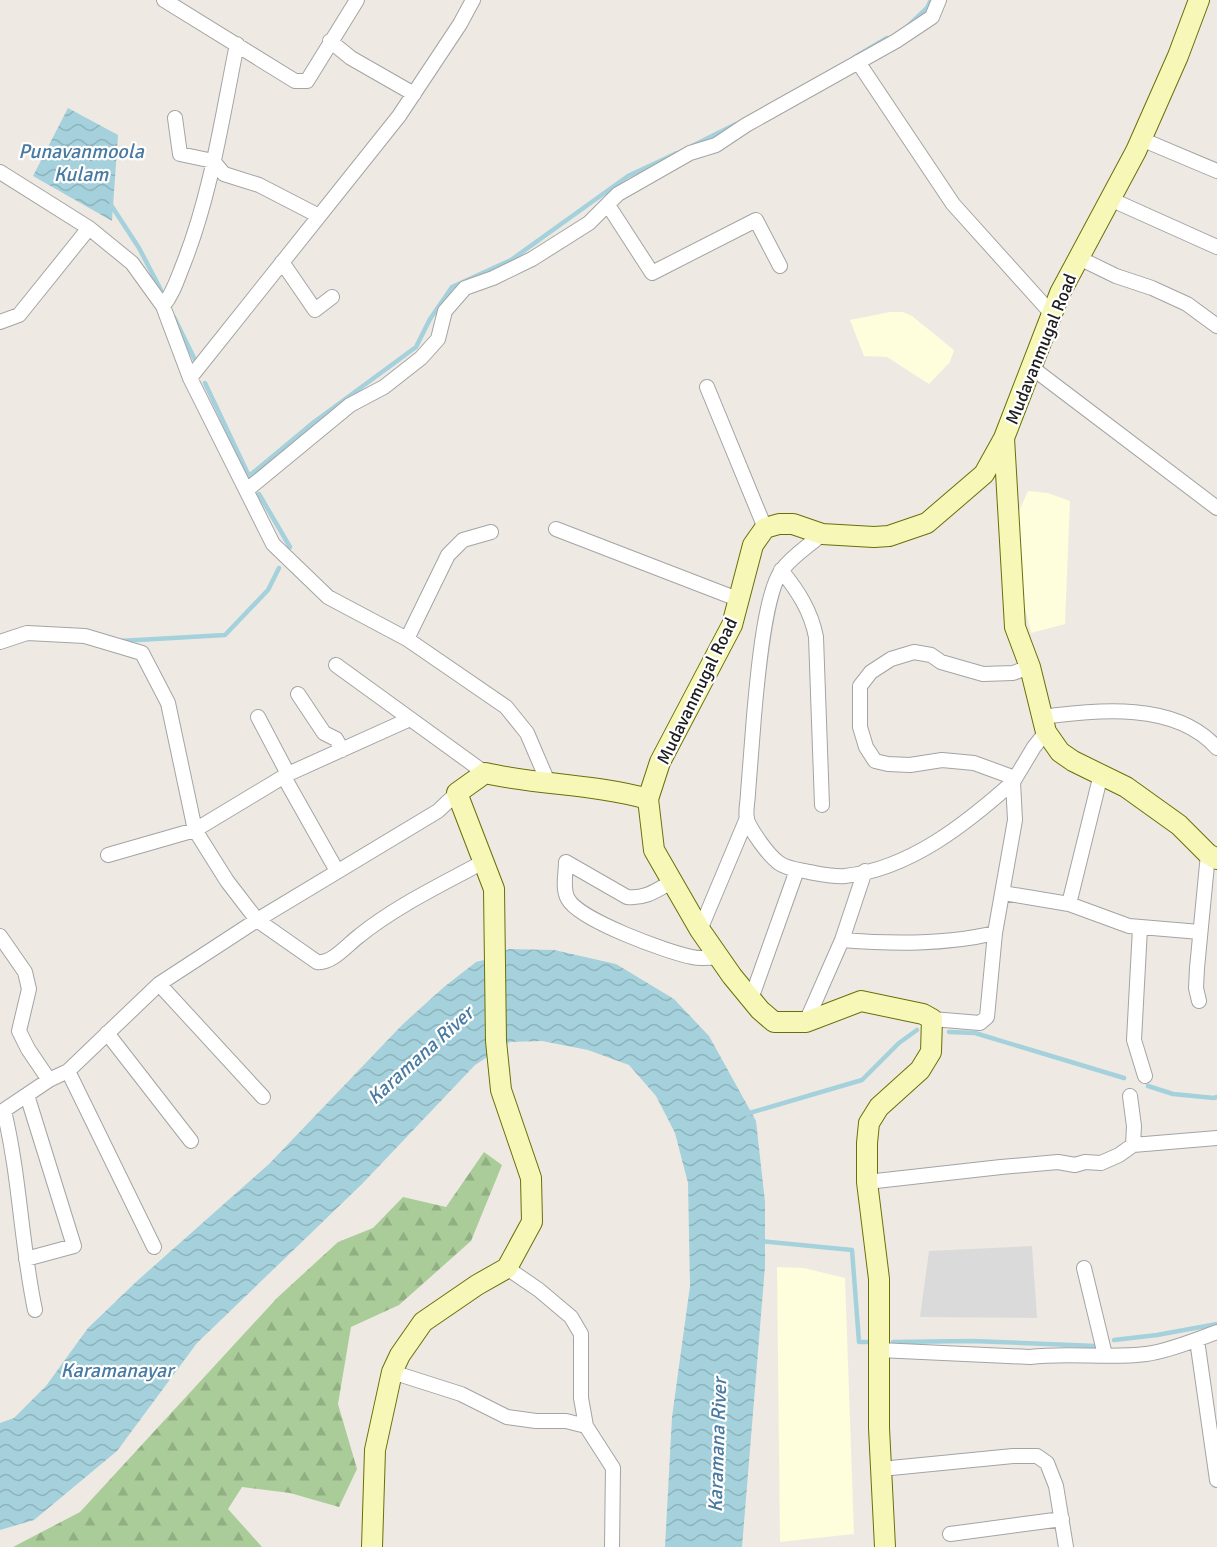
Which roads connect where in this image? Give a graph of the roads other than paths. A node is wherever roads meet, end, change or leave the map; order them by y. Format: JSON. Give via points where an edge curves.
{"nodes":[{"id":1,"x":164,"y":0,"type":"edge"},
{"id":2,"x":357,"y":0,"type":"edge"},
{"id":3,"x":473,"y":0,"type":"edge"},
{"id":4,"x":939,"y":0,"type":"edge"},
{"id":5,"x":1199,"y":0,"type":"edge"},
{"id":6,"x":330,"y":41,"type":"junction"},
{"id":7,"x":237,"y":44,"type":"junction"},
{"id":8,"x":858,"y":62,"type":"junction"},
{"id":9,"x":414,"y":94,"type":"junction"},
{"id":10,"x":175,"y":118,"type":"dead end"},
{"id":11,"x":1141,"y":139,"type":"junction"},
{"id":12,"x":213,"y":161,"type":"junction"},
{"id":13,"x":1217,"y":171,"type":"edge"},
{"id":14,"x":0,"y":172,"type":"edge"},
{"id":15,"x":1110,"y":199,"type":"junction"},
{"id":16,"x":608,"y":205,"type":"junction"},
{"id":17,"x":319,"y":216,"type":"junction"},
{"id":18,"x":89,"y":228,"type":"junction"},
{"id":19,"x":1217,"y":247,"type":"edge"},
{"id":20,"x":1079,"y":258,"type":"junction"},
{"id":21,"x":282,"y":262,"type":"junction"},
{"id":22,"x":780,"y":266,"type":"dead end"},
{"id":23,"x":332,"y":297,"type":"dead end"},
{"id":24,"x":163,"y":306,"type":"junction"},
{"id":25,"x":1052,"y":314,"type":"junction"},
{"id":26,"x":0,"y":322,"type":"edge"},
{"id":27,"x":1217,"y":326,"type":"edge"},
{"id":28,"x":1031,"y":367,"type":"junction"},
{"id":29,"x":190,"y":378,"type":"junction"},
{"id":30,"x":707,"y":387,"type":"dead end"},
{"id":31,"x":1004,"y":438,"type":"junction"},
{"id":32,"x":247,"y":490,"type":"junction"},
{"id":33,"x":1217,"y":508,"type":"edge"},
{"id":34,"x":765,"y":528,"type":"junction"},
{"id":35,"x":556,"y":529,"type":"dead end"},
{"id":36,"x":491,"y":532,"type":"dead end"},
{"id":37,"x":822,"y":534,"type":"junction"},
{"id":38,"x":781,"y":570,"type":"junction"},
{"id":39,"x":740,"y":600,"type":"junction"},
{"id":40,"x":408,"y":639,"type":"junction"},
{"id":41,"x":0,"y":642,"type":"edge"},
{"id":42,"x":336,"y":665,"type":"dead end"},
{"id":43,"x":1030,"y":667,"type":"junction"},
{"id":44,"x":298,"y":694,"type":"dead end"},
{"id":45,"x":258,"y":717,"type":"dead end"},
{"id":46,"x":410,"y":719,"type":"junction"},
{"id":47,"x":1044,"y":724,"type":"junction"},
{"id":48,"x":1217,"y":748,"type":"edge"},
{"id":49,"x":342,"y":750,"type":"junction"},
{"id":50,"x":485,"y":773,"type":"junction"},
{"id":51,"x":1101,"y":774,"type":"junction"},
{"id":52,"x":286,"y":776,"type":"junction"},
{"id":53,"x":1014,"y":780,"type":"junction"},
{"id":54,"x":548,"y":782,"type":"junction"},
{"id":55,"x":457,"y":794,"type":"junction"},
{"id":56,"x":648,"y":800,"type":"junction"},
{"id":57,"x":822,"y":805,"type":"dead end"},
{"id":58,"x":747,"y":818,"type":"junction"},
{"id":59,"x":195,"y":830,"type":"junction"},
{"id":60,"x":108,"y":855,"type":"dead end"},
{"id":61,"x":1213,"y":856,"type":"edge"},
{"id":62,"x":483,"y":862,"type":"junction"},
{"id":63,"x":797,"y":870,"type":"junction"},
{"id":64,"x":337,"y":871,"type":"junction"},
{"id":65,"x":865,"y":871,"type":"junction"},
{"id":66,"x":673,"y":881,"type":"junction"},
{"id":67,"x":1003,"y":892,"type":"junction"},
{"id":68,"x":1069,"y":904,"type":"junction"},
{"id":69,"x":257,"y":920,"type":"junction"},
{"id":70,"x":1140,"y":928,"type":"junction"},
{"id":71,"x":700,"y":930,"type":"junction"},
{"id":72,"x":1200,"y":932,"type":"junction"},
{"id":73,"x":995,"y":933,"type":"junction"},
{"id":74,"x":0,"y":936,"type":"edge"},
{"id":75,"x":842,"y":940,"type":"junction"},
{"id":76,"x":719,"y":957,"type":"junction"},
{"id":77,"x":159,"y":984,"type":"junction"},
{"id":78,"x":751,"y":999,"type":"junction"},
{"id":79,"x":1199,"y":1001,"type":"dead end"},
{"id":80,"x":932,"y":1019,"type":"junction"},
{"id":81,"x":806,"y":1022,"type":"junction"},
{"id":82,"x":107,"y":1033,"type":"junction"},
{"id":83,"x":68,"y":1071,"type":"junction"},
{"id":84,"x":1145,"y":1076,"type":"dead end"},
{"id":85,"x":49,"y":1080,"type":"junction"},
{"id":86,"x":27,"y":1095,"type":"junction"},
{"id":87,"x":1130,"y":1096,"type":"dead end"},
{"id":88,"x":263,"y":1097,"type":"dead end"},
{"id":89,"x":2,"y":1112,"type":"edge"},
{"id":90,"x":1217,"y":1138,"type":"edge"},
{"id":91,"x":191,"y":1141,"type":"dead end"},
{"id":92,"x":1133,"y":1144,"type":"junction"},
{"id":93,"x":867,"y":1182,"type":"junction"},
{"id":94,"x":153,"y":1247,"type":"dead end"},
{"id":95,"x":26,"y":1259,"type":"junction"},
{"id":96,"x":507,"y":1268,"type":"junction"},
{"id":97,"x":1084,"y":1269,"type":"dead end"},
{"id":98,"x":35,"y":1310,"type":"dead end"},
{"id":99,"x":1217,"y":1332,"type":"edge"},
{"id":100,"x":1197,"y":1340,"type":"junction"},
{"id":101,"x":879,"y":1350,"type":"junction"},
{"id":102,"x":1105,"y":1354,"type":"junction"},
{"id":103,"x":392,"y":1372,"type":"junction"},
{"id":104,"x":586,"y":1426,"type":"junction"},
{"id":105,"x":881,"y":1469,"type":"junction"},
{"id":106,"x":1217,"y":1480,"type":"edge"},
{"id":107,"x":1062,"y":1519,"type":"junction"},
{"id":108,"x":950,"y":1534,"type":"dead end"},
{"id":109,"x":372,"y":1547,"type":"edge"},
{"id":110,"x":612,"y":1547,"type":"edge"},
{"id":111,"x":885,"y":1547,"type":"edge"},
{"id":112,"x":1066,"y":1547,"type":"edge"}],
"edges":[{"from":1,"to":7,"type":"street"},
{"from":2,"to":6,"type":"street"},
{"from":3,"to":9,"type":"street"},
{"from":4,"to":8,"type":"street","via":[[932,17]]},
{"from":5,"to":11,"type":"street","name":"Mudavanmugal Road","via":[[1179,56]]},
{"from":6,"to":7,"type":"street","via":[[307,81],[295,81]]},
{"from":6,"to":9,"type":"street","via":[[351,58]]},
{"from":7,"to":12,"type":"street"},
{"from":8,"to":16,"type":"street","via":[[716,145],[690,153],[618,194]]},
{"from":8,"to":25,"type":"street","via":[[953,204]]},
{"from":9,"to":17,"type":"street"},
{"from":10,"to":12,"type":"street","via":[[180,154]]},
{"from":11,"to":13,"type":"street"},
{"from":11,"to":15,"type":"street","name":"Mudavanmugal Road"},
{"from":12,"to":17,"type":"street","via":[[224,174],[259,185]]},
{"from":12,"to":24,"type":"street","via":[[190,246],[171,297]]},
{"from":14,"to":18,"type":"street"},
{"from":15,"to":19,"type":"street"},
{"from":15,"to":20,"type":"street","name":"Mudavanmugal Road"},
{"from":16,"to":22,"type":"street","via":[[652,273],[756,220]]},
{"from":16,"to":32,"type":"street","via":[[589,223],[532,259],[465,288],[445,311],[438,339],[421,358],[384,387],[350,405]]},
{"from":17,"to":21,"type":"street"},
{"from":18,"to":24,"type":"street","via":[[132,263]]},
{"from":18,"to":26,"type":"street","via":[[19,315]]},
{"from":20,"to":25,"type":"street","name":"Mudavanmugal Road"},
{"from":20,"to":27,"type":"street","via":[[1187,304]]},
{"from":21,"to":23,"type":"street","via":[[315,310]]},
{"from":21,"to":29,"type":"street"},
{"from":24,"to":29,"type":"street"},
{"from":25,"to":28,"type":"street","name":"Mudavanmugal Road"},
{"from":28,"to":31,"type":"street","name":"Mudavanmugal Road"},
{"from":28,"to":33,"type":"street"},
{"from":29,"to":32,"type":"street"},
{"from":30,"to":34,"type":"street"},
{"from":31,"to":37,"type":"street","name":"Mudavanmugal Road","via":[[984,474],[927,523],[889,536]]},
{"from":31,"to":43,"type":"street","via":[[1015,627]]},
{"from":32,"to":40,"type":"street","via":[[273,544],[328,597]]},
{"from":34,"to":37,"type":"street","name":"Mudavanmugal Road","via":[[793,524]]},
{"from":34,"to":39,"type":"street","name":"Mudavanmugal Road","via":[[753,545]]},
{"from":35,"to":39,"type":"street"},
{"from":36,"to":40,"type":"street","via":[[463,540],[448,555]]},
{"from":37,"to":38,"type":"street"},
{"from":38,"to":57,"type":"street","via":[[797,589],[816,637]]},
{"from":38,"to":58,"type":"street","via":[[774,584],[757,675]]},
{"from":39,"to":56,"type":"street","name":"Mudavanmugal Road","via":[[732,625],[660,762]]},
{"from":40,"to":54,"type":"street","via":[[506,707],[528,733]]},
{"from":41,"to":59,"type":"street","via":[[27,633],[86,636],[142,653],[168,702]]},
{"from":42,"to":46,"type":"street"},
{"from":43,"to":47,"type":"street"},
{"from":43,"to":53,"type":"street","via":[[1012,673],[983,674],[914,652],[891,659],[871,672],[860,686],[860,727],[875,761],[910,765],[942,760],[974,764]]},
{"from":44,"to":49,"type":"street","via":[[324,734],[336,739]]},
{"from":45,"to":52,"type":"street"},
{"from":46,"to":49,"type":"street"},
{"from":46,"to":50,"type":"street"},
{"from":47,"to":48,"type":"street","via":[[1092,711],[1126,711],[1188,726]]},
{"from":47,"to":51,"type":"street","via":[[1060,752]]},
{"from":47,"to":53,"type":"street"},
{"from":49,"to":52,"type":"street"},
{"from":50,"to":54,"type":"street"},
{"from":50,"to":55,"type":"street"},
{"from":51,"to":61,"type":"street","via":[[1179,825]]},
{"from":51,"to":68,"type":"street"},
{"from":52,"to":59,"type":"street"},
{"from":52,"to":64,"type":"street"},
{"from":53,"to":65,"type":"street","via":[[985,807],[924,849],[888,866]]},
{"from":53,"to":67,"type":"street","via":[[1015,820]]},
{"from":54,"to":56,"type":"street"},
{"from":55,"to":62,"type":"street"},
{"from":55,"to":64,"type":"street","via":[[438,811]]},
{"from":56,"to":66,"type":"street","name":"Mudavanmugal Road","via":[[654,850]]},
{"from":58,"to":63,"type":"street","via":[[763,847],[780,864]]},
{"from":58,"to":71,"type":"street"},
{"from":59,"to":60,"type":"street"},
{"from":59,"to":69,"type":"street"},
{"from":61,"to":72,"type":"street"},
{"from":62,"to":69,"type":"street","via":[[414,899],[323,963]]},
{"from":62,"to":96,"type":"street","via":[[494,889],[496,1041],[501,1090],[531,1178],[532,1222]]},
{"from":63,"to":65,"type":"street","via":[[830,876]]},
{"from":63,"to":78,"type":"street"},
{"from":64,"to":69,"type":"street"},
{"from":65,"to":75,"type":"street"},
{"from":66,"to":71,"type":"street","name":"Mudavanmugal Road"},
{"from":66,"to":76,"type":"street","via":[[648,896],[627,897],[566,862],[567,897],[574,907],[621,933],[666,951],[694,958]]},
{"from":67,"to":68,"type":"street"},
{"from":67,"to":73,"type":"street"},
{"from":68,"to":70,"type":"street"},
{"from":69,"to":77,"type":"street"},
{"from":70,"to":72,"type":"street"},
{"from":70,"to":84,"type":"street","via":[[1134,1040]]},
{"from":71,"to":76,"type":"street","name":"Mudavanmugal Road"},
{"from":72,"to":79,"type":"street","via":[[1196,979]]},
{"from":73,"to":75,"type":"street","via":[[965,940]]},
{"from":73,"to":80,"type":"street","via":[[987,1017],[980,1023]]},
{"from":74,"to":85,"type":"street","via":[[25,972],[29,989],[19,1031]]},
{"from":75,"to":81,"type":"street"},
{"from":76,"to":78,"type":"street","name":"Mudavanmugal Road"},
{"from":77,"to":82,"type":"street"},
{"from":77,"to":88,"type":"street"},
{"from":78,"to":81,"type":"street","name":"Mudavanmugal Road","via":[[774,1022]]},
{"from":80,"to":81,"type":"street","name":"Mudavanmugal Road","via":[[861,1001]]},
{"from":80,"to":93,"type":"street","via":[[931,1052],[920,1070],[879,1107],[869,1123]]},
{"from":82,"to":83,"type":"street"},
{"from":82,"to":91,"type":"street"},
{"from":83,"to":85,"type":"street"},
{"from":83,"to":94,"type":"street"},
{"from":85,"to":86,"type":"street"},
{"from":86,"to":89,"type":"street"},
{"from":86,"to":95,"type":"street","via":[[74,1246]]},
{"from":87,"to":92,"type":"street"},
{"from":89,"to":95,"type":"street","via":[[12,1147]]},
{"from":90,"to":92,"type":"street"},
{"from":92,"to":93,"type":"street","via":[[1101,1163],[1058,1162]]},
{"from":93,"to":101,"type":"street","via":[[879,1279]]},
{"from":95,"to":98,"type":"street"},
{"from":96,"to":103,"type":"street","via":[[423,1322]]},
{"from":96,"to":104,"type":"street","via":[[571,1317],[581,1334],[581,1398]]},
{"from":97,"to":102,"type":"street"},
{"from":99,"to":100,"type":"street"},
{"from":100,"to":102,"type":"street","via":[[1148,1354]]},
{"from":100,"to":106,"type":"street"},
{"from":101,"to":102,"type":"street","via":[[1030,1358]]},
{"from":101,"to":105,"type":"street"},
{"from":103,"to":104,"type":"street","via":[[461,1394],[507,1417]]},
{"from":103,"to":109,"type":"street","via":[[375,1450]]},
{"from":104,"to":110,"type":"street","via":[[613,1468]]},
{"from":105,"to":107,"type":"street","via":[[1036,1456],[1047,1463]]},
{"from":105,"to":111,"type":"street"},
{"from":107,"to":108,"type":"street"},
{"from":107,"to":112,"type":"street"}]}
